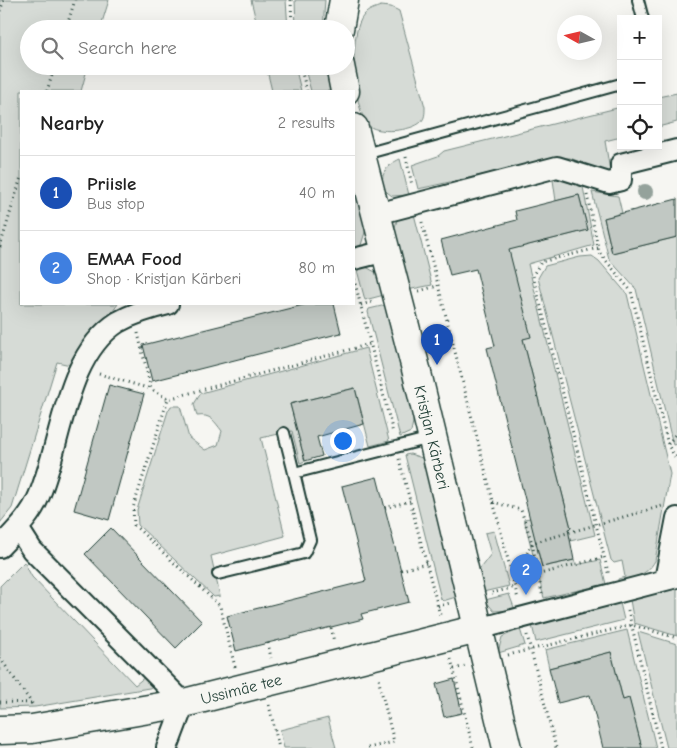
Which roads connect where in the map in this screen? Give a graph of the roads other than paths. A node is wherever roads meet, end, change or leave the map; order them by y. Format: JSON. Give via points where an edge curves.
{"nodes":[{"id":1,"x":638,"y":0,"type":"edge"},
{"id":2,"x":642,"y":15,"type":"edge"},
{"id":3,"x":342,"y":75,"type":"edge"},
{"id":4,"x":617,"y":85,"type":"edge"},
{"id":5,"x":345,"y":90,"type":"edge"},
{"id":6,"x":355,"y":132,"type":"edge"},
{"id":7,"x":677,"y":150,"type":"edge"},
{"id":8,"x":361,"y":155,"type":"junction"},
{"id":9,"x":376,"y":214,"type":"junction"},
{"id":10,"x":386,"y":251,"type":"junction"},
{"id":11,"x":355,"y":259,"type":"edge"},
{"id":12,"x":166,"y":305,"type":"edge"},
{"id":13,"x":284,"y":433,"type":"dead end"},
{"id":14,"x":432,"y":438,"type":"junction"},
{"id":15,"x":294,"y":474,"type":"junction"},
{"id":16,"x":673,"y":511,"type":"edge"},
{"id":17,"x":18,"y":528,"type":"junction"},
{"id":18,"x":0,"y":547,"type":"edge"},
{"id":19,"x":218,"y":574,"type":"dead end"},
{"id":20,"x":671,"y":578,"type":"edge"},
{"id":21,"x":478,"y":629,"type":"junction"},
{"id":22,"x":184,"y":703,"type":"junction"},
{"id":23,"x":0,"y":730,"type":"edge"},
{"id":24,"x":505,"y":747,"type":"edge"},
{"id":25,"x":167,"y":748,"type":"edge"}],
"edges":[{"from":1,"to":2,"type":"lane"},
{"from":3,"to":5,"type":"street"},
{"from":4,"to":8,"type":"lane"},
{"from":6,"to":8,"type":"street","name":"Kristjan Kärberi"},
{"from":7,"to":9,"type":"street","via":[[621,164],[621,180],[609,183],[557,167]]},
{"from":8,"to":9,"type":"street","name":"Kristjan Kärberi"},
{"from":9,"to":10,"type":"street","name":"Kristjan Kärberi"},
{"from":10,"to":11,"type":"street"},
{"from":10,"to":14,"type":"street","name":"Kristjan Kärberi"},
{"from":12,"to":17,"type":"street","via":[[141,318],[118,323],[98,341],[84,362],[72,388],[39,497]]},
{"from":13,"to":15,"type":"lane"},
{"from":14,"to":15,"type":"lane"},
{"from":14,"to":21,"type":"street","name":"Kristjan Kärberi"},
{"from":15,"to":19,"type":"lane","via":[[310,540],[304,553]]},
{"from":16,"to":20,"type":"street"},
{"from":17,"to":18,"type":"street"},
{"from":17,"to":22,"type":"street","via":[[32,550]]},
{"from":20,"to":21,"type":"street"},
{"from":21,"to":22,"type":"street","name":"Ussimäe tee"},
{"from":21,"to":24,"type":"street","name":"Kristjan Kärberi"},
{"from":22,"to":23,"type":"street","name":"Ussimäe tee","via":[[47,726]]},
{"from":22,"to":25,"type":"street"}]}
